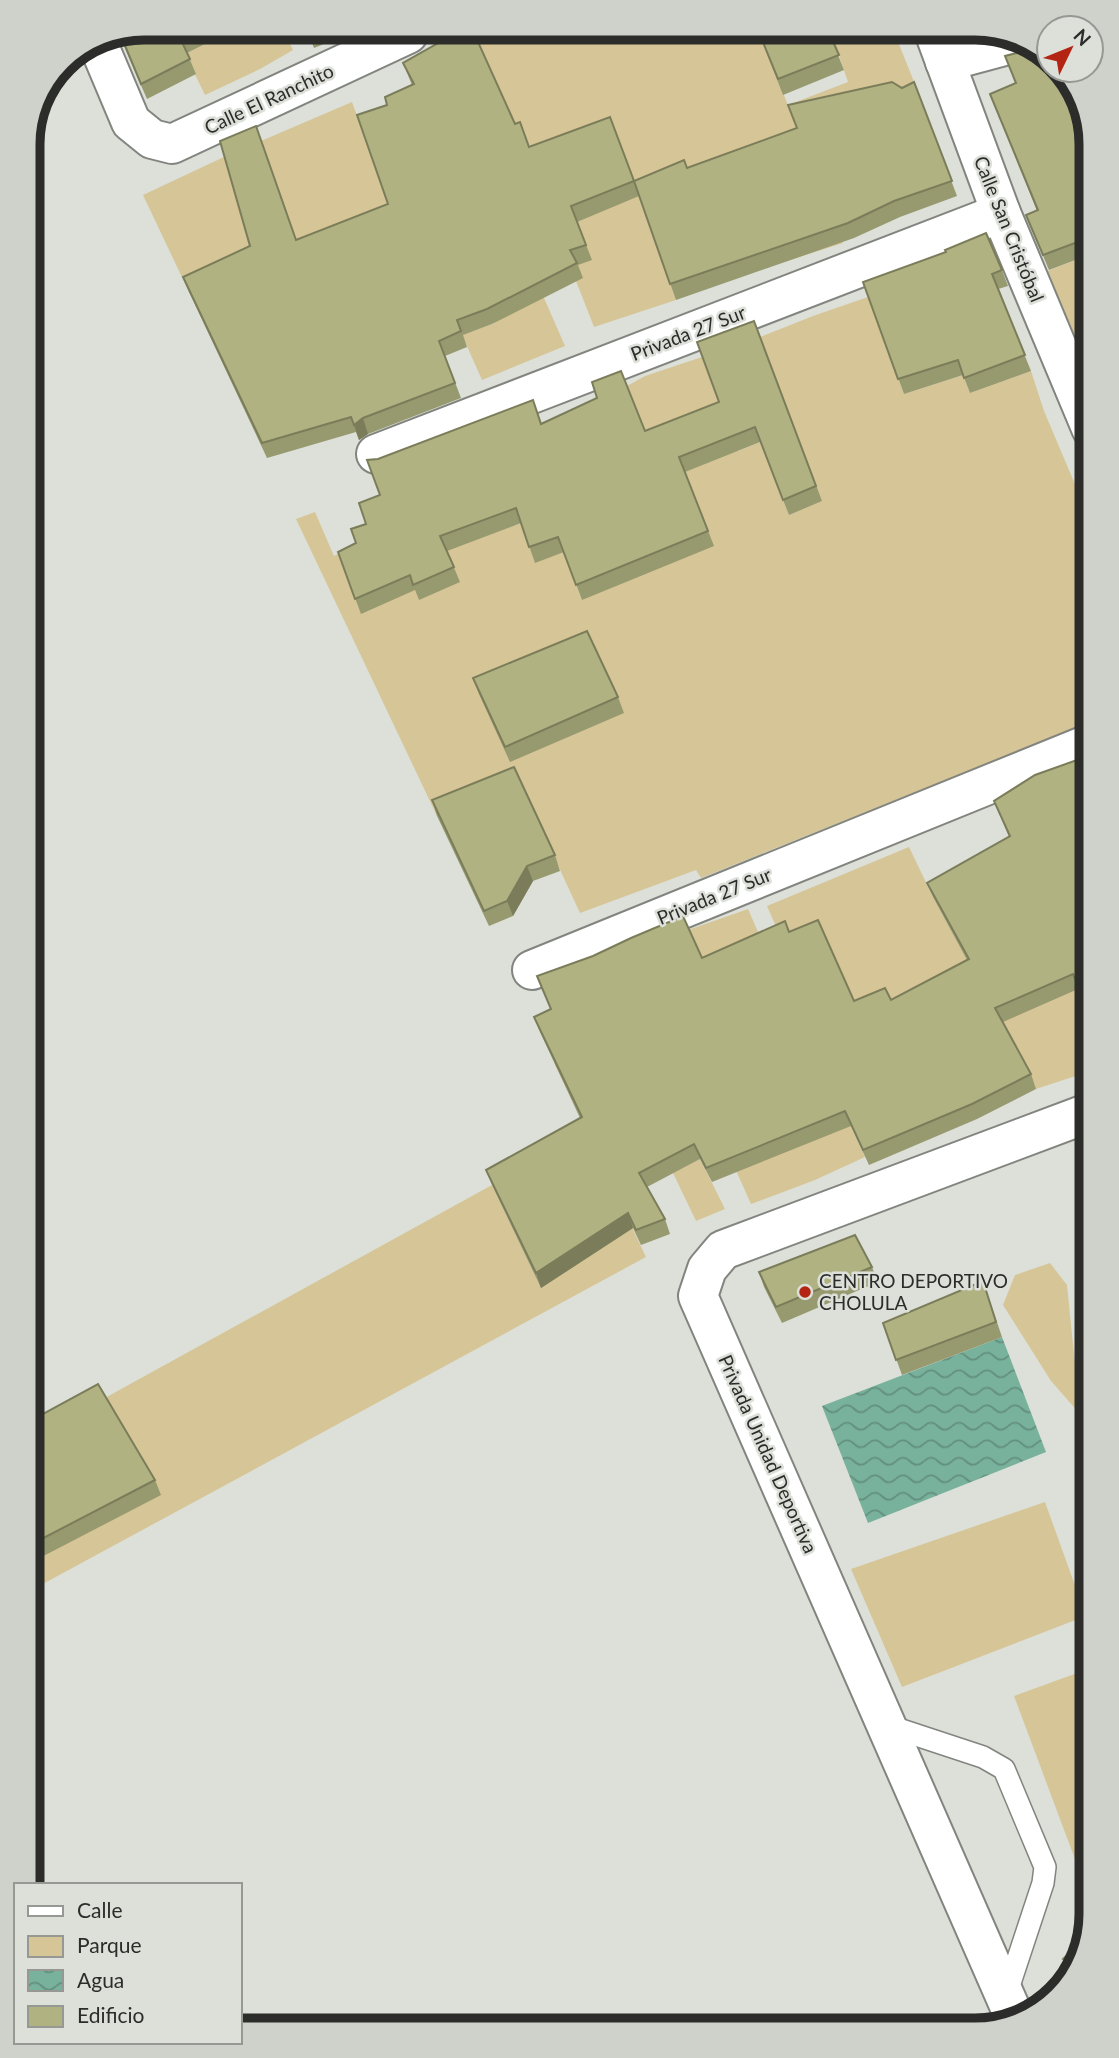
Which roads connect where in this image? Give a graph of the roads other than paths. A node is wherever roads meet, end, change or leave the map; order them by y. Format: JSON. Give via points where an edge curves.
{"nodes":[{"id":1,"x":395,"y":40,"type":"edge"},
{"id":2,"x":996,"y":43,"type":"edge"},
{"id":3,"x":939,"y":45,"type":"edge"},
{"id":4,"x":101,"y":50,"type":"edge"},
{"id":5,"x":1001,"y":213,"type":"junction"},
{"id":6,"x":1079,"y":399,"type":"edge"},
{"id":7,"x":376,"y":454,"type":"dead end"},
{"id":8,"x":1079,"y":748,"type":"edge"},
{"id":9,"x":532,"y":970,"type":"dead end"},
{"id":10,"x":1079,"y":1116,"type":"edge"},
{"id":11,"x":887,"y":1725,"type":"junction"},
{"id":12,"x":1010,"y":2009,"type":"edge"}],
"edges":[{"from":1,"to":4,"type":"street","name":"Calle El Ranchito","via":[[172,144],[152,139],[131,122]]},
{"from":2,"to":3,"type":"street"},
{"from":3,"to":5,"type":"street","name":"Calle San Cristóbal"},
{"from":5,"to":6,"type":"street","name":"Calle San Cristóbal"},
{"from":5,"to":7,"type":"street","name":"Privada 27 Sur"},
{"from":8,"to":9,"type":"street","name":"Privada 27 Sur"},
{"from":10,"to":11,"type":"street","name":"Privada Unidad Deportiva","via":[[723,1250],[707,1269],[698,1296]]},
{"from":11,"to":12,"type":"street","name":"Privada Unidad Deportiva"},
{"from":11,"to":12,"type":"lane","via":[[983,1757],[1004,1769],[1045,1867]]}]}
